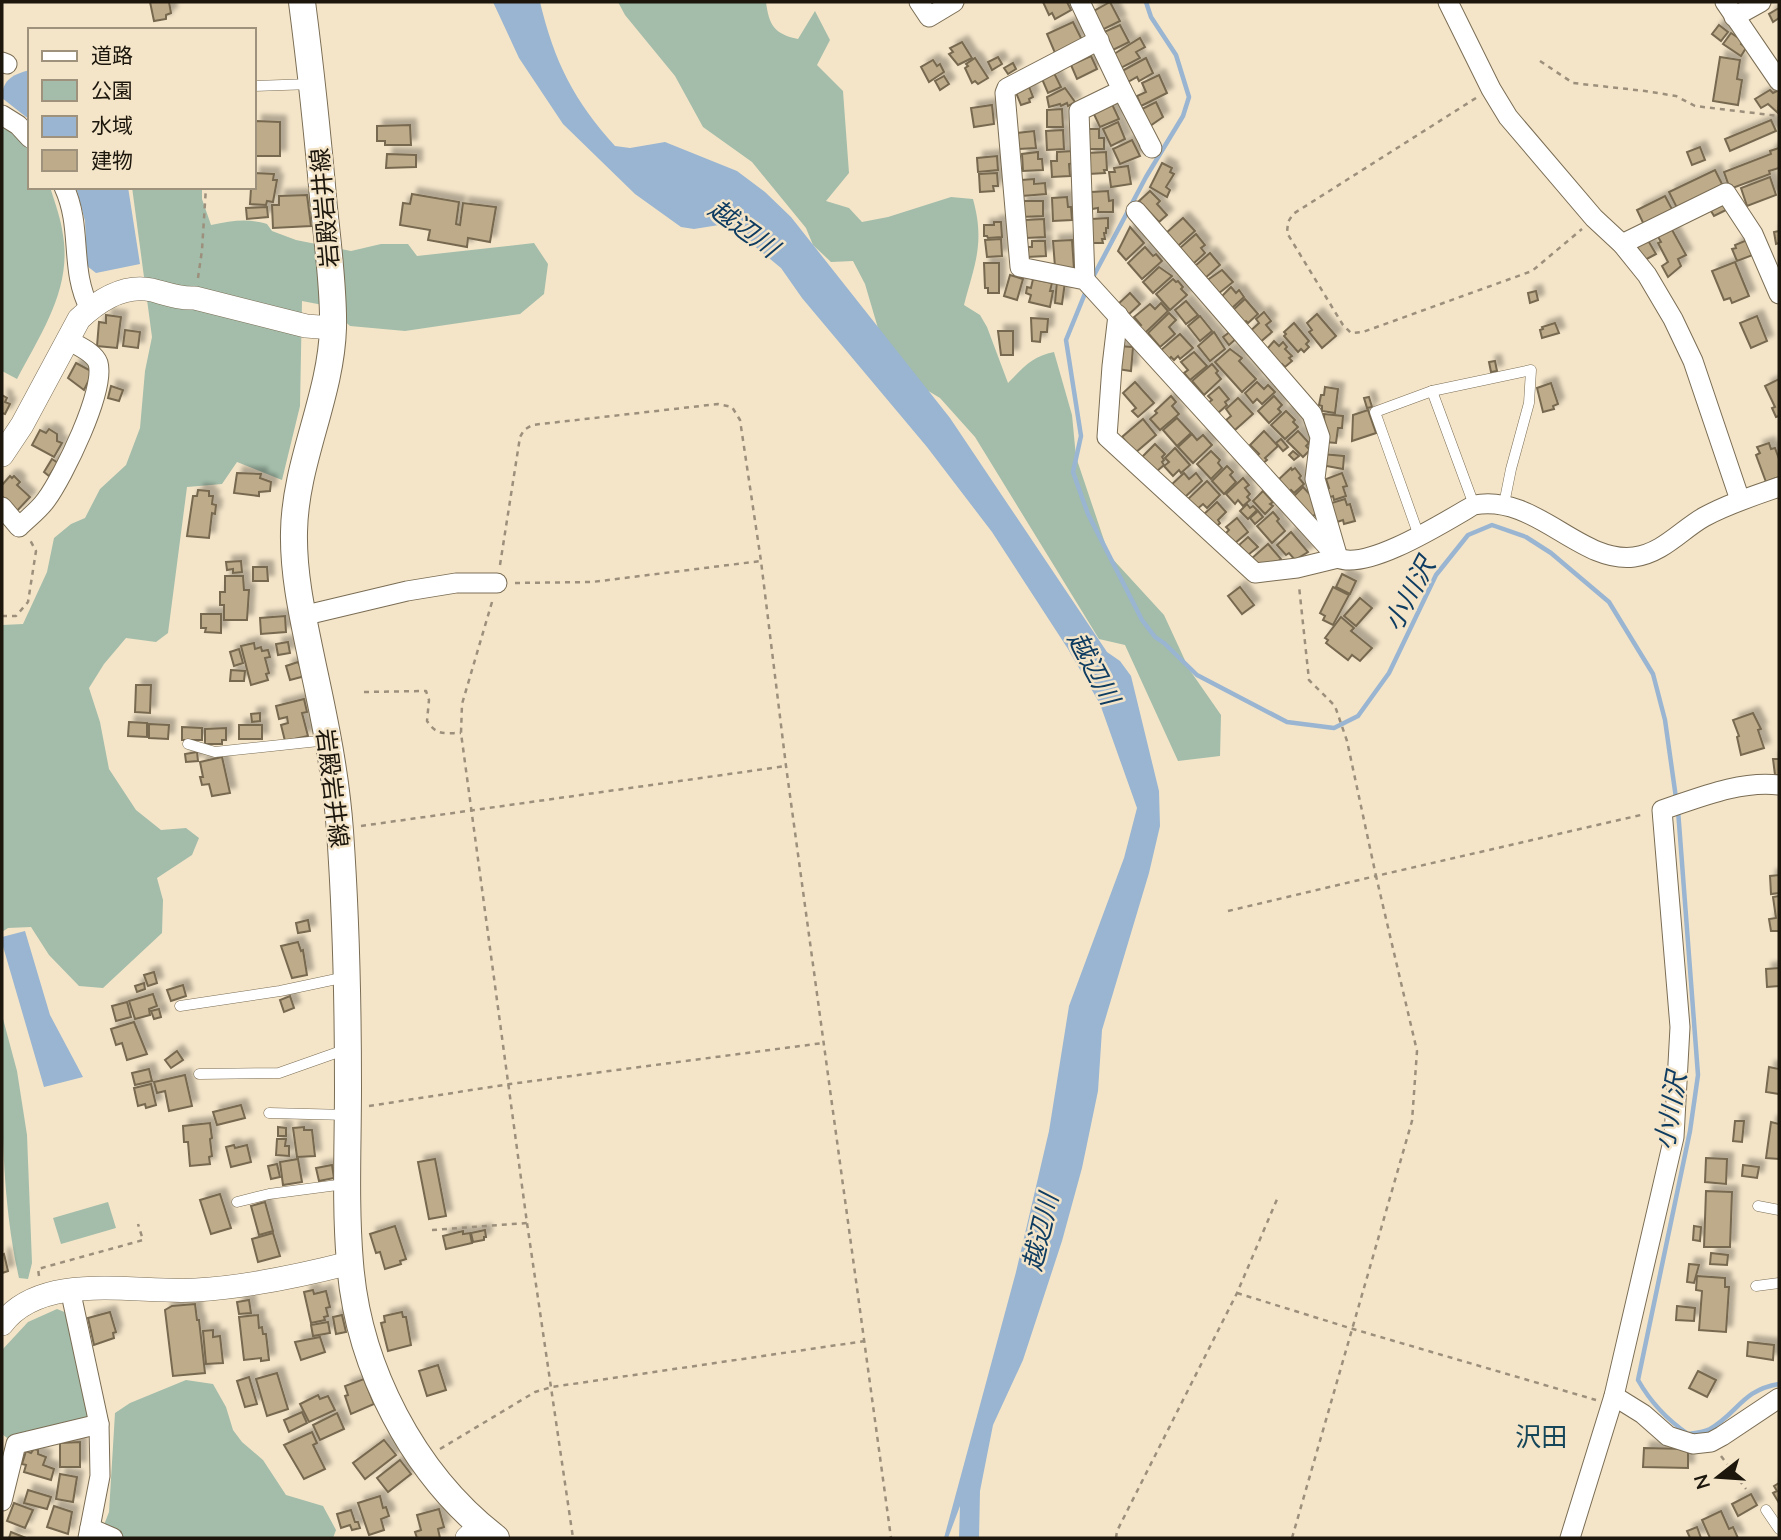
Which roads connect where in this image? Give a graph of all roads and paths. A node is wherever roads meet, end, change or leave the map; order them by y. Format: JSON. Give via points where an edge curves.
{"nodes":[{"id":1,"x":302,"y":2,"type":"edge"},
{"id":2,"x":919,"y":2,"type":"edge"},
{"id":3,"x":954,"y":2,"type":"edge"},
{"id":4,"x":1080,"y":2,"type":"edge"},
{"id":5,"x":1448,"y":2,"type":"edge"},
{"id":6,"x":1761,"y":2,"type":"edge"},
{"id":7,"x":1730,"y":9,"type":"edge"},
{"id":8,"x":1099,"y":40,"type":"junction"},
{"id":9,"x":1540,"y":61,"type":"dead end"},
{"id":10,"x":1779,"y":81,"type":"edge"},
{"id":11,"x":312,"y":84,"type":"junction"},
{"id":12,"x":256,"y":86,"type":"edge"},
{"id":13,"x":1491,"y":89,"type":"junction"},
{"id":14,"x":1122,"y":90,"type":"junction"},
{"id":15,"x":2,"y":115,"type":"edge"},
{"id":16,"x":1779,"y":116,"type":"edge"},
{"id":17,"x":28,"y":136,"type":"edge"},
{"id":18,"x":1149,"y":143,"type":"dead end"},
{"id":19,"x":65,"y":189,"type":"edge"},
{"id":20,"x":206,"y":189,"type":"edge"},
{"id":21,"x":1136,"y":211,"type":"dead end"},
{"id":22,"x":1594,"y":218,"type":"junction"},
{"id":23,"x":1622,"y":244,"type":"junction"},
{"id":24,"x":1085,"y":280,"type":"junction"},
{"id":25,"x":1779,"y":294,"type":"edge"},
{"id":26,"x":195,"y":298,"type":"junction"},
{"id":27,"x":90,"y":309,"type":"junction"},
{"id":28,"x":1118,"y":315,"type":"junction"},
{"id":29,"x":333,"y":328,"type":"junction"},
{"id":30,"x":68,"y":340,"type":"junction"},
{"id":31,"x":1432,"y":391,"type":"junction"},
{"id":32,"x":2,"y":455,"type":"edge"},
{"id":33,"x":1779,"y":487,"type":"edge"},
{"id":34,"x":1740,"y":500,"type":"junction"},
{"id":35,"x":1504,"y":504,"type":"junction"},
{"id":36,"x":1474,"y":505,"type":"junction"},
{"id":37,"x":2,"y":507,"type":"edge"},
{"id":38,"x":19,"y":527,"type":"junction"},
{"id":39,"x":1419,"y":536,"type":"junction"},
{"id":40,"x":1338,"y":558,"type":"junction"},
{"id":41,"x":761,"y":561,"type":"junction"},
{"id":42,"x":1297,"y":568,"type":"junction"},
{"id":43,"x":498,"y":583,"type":"junction"},
{"id":44,"x":2,"y":616,"type":"edge"},
{"id":45,"x":302,"y":616,"type":"junction"},
{"id":46,"x":364,"y":692,"type":"dead end"},
{"id":47,"x":461,"y":733,"type":"junction"},
{"id":48,"x":329,"y":740,"type":"junction"},
{"id":49,"x":188,"y":744,"type":"dead end"},
{"id":50,"x":786,"y":766,"type":"junction"},
{"id":51,"x":1779,"y":785,"type":"edge"},
{"id":52,"x":1662,"y":810,"type":"junction"},
{"id":53,"x":472,"y":811,"type":"junction"},
{"id":54,"x":340,"y":829,"type":"junction"},
{"id":55,"x":1376,"y":876,"type":"junction"},
{"id":56,"x":1228,"y":911,"type":"dead end"},
{"id":57,"x":347,"y":976,"type":"junction"},
{"id":58,"x":180,"y":1006,"type":"dead end"},
{"id":59,"x":824,"y":1042,"type":"junction"},
{"id":60,"x":348,"y":1049,"type":"junction"},
{"id":61,"x":199,"y":1074,"type":"dead end"},
{"id":62,"x":510,"y":1084,"type":"junction"},
{"id":63,"x":348,"y":1112,"type":"junction"},
{"id":64,"x":269,"y":1113,"type":"dead end"},
{"id":65,"x":349,"y":1183,"type":"junction"},
{"id":66,"x":1278,"y":1197,"type":"dead end"},
{"id":67,"x":237,"y":1202,"type":"dead end"},
{"id":68,"x":1758,"y":1206,"type":"dead end"},
{"id":69,"x":1779,"y":1210,"type":"edge"},
{"id":70,"x":527,"y":1223,"type":"junction"},
{"id":71,"x":138,"y":1224,"type":"dead end"},
{"id":72,"x":432,"y":1230,"type":"dead end"},
{"id":73,"x":350,"y":1263,"type":"junction"},
{"id":74,"x":1779,"y":1283,"type":"edge"},
{"id":75,"x":1756,"y":1286,"type":"dead end"},
{"id":76,"x":70,"y":1289,"type":"junction"},
{"id":77,"x":1237,"y":1293,"type":"junction"},
{"id":78,"x":41,"y":1297,"type":"junction"},
{"id":79,"x":2,"y":1324,"type":"edge"},
{"id":80,"x":1353,"y":1329,"type":"junction"},
{"id":81,"x":865,"y":1341,"type":"junction"},
{"id":82,"x":552,"y":1387,"type":"junction"},
{"id":83,"x":1612,"y":1400,"type":"junction"},
{"id":84,"x":1777,"y":1405,"type":"edge"},
{"id":85,"x":99,"y":1424,"type":"junction"},
{"id":86,"x":1711,"y":1442,"type":"junction"},
{"id":87,"x":421,"y":1457,"type":"junction"},
{"id":88,"x":1746,"y":1489,"type":"dead end"},
{"id":89,"x":2,"y":1501,"type":"edge"},
{"id":90,"x":1766,"y":1510,"type":"dead end"},
{"id":91,"x":1779,"y":1529,"type":"edge"},
{"id":92,"x":89,"y":1533,"type":"edge"},
{"id":93,"x":481,"y":1534,"type":"edge"},
{"id":94,"x":113,"y":1538,"type":"edge"},
{"id":95,"x":573,"y":1538,"type":"edge"},
{"id":96,"x":891,"y":1538,"type":"edge"},
{"id":97,"x":1116,"y":1538,"type":"edge"},
{"id":98,"x":1292,"y":1538,"type":"edge"},
{"id":99,"x":1570,"y":1538,"type":"edge"}],
"edges":[{"from":1,"to":11,"type":"main road","name":"岩殿岩井線"},
{"from":2,"to":3,"type":"street","via":[[929,17]]},
{"from":4,"to":8,"type":"street"},
{"from":5,"to":13,"type":"street"},
{"from":6,"to":7,"type":"street"},
{"from":7,"to":10,"type":"street"},
{"from":8,"to":14,"type":"street"},
{"from":8,"to":24,"type":"street","via":[[1005,93],[1020,267]]},
{"from":9,"to":16,"type":"path","via":[[1573,83]]},
{"from":11,"to":12,"type":"lane"},
{"from":11,"to":29,"type":"main road","name":"岩殿岩井線"},
{"from":13,"to":22,"type":"street","via":[[1508,117]]},
{"from":13,"to":22,"type":"path","via":[[1293,214],[1287,233],[1343,325],[1351,333],[1363,332],[1532,271]]},
{"from":14,"to":18,"type":"street","via":[[1152,148]]},
{"from":14,"to":24,"type":"street","via":[[1079,111]]},
{"from":15,"to":17,"type":"street"},
{"from":19,"to":27,"type":"street","via":[[77,237],[81,292]]},
{"from":20,"to":26,"type":"path"},
{"from":21,"to":40,"type":"street","via":[[1312,414],[1320,437],[1315,478]]},
{"from":22,"to":23,"type":"street"},
{"from":23,"to":25,"type":"street","via":[[1726,193],[1753,234]]},
{"from":23,"to":34,"type":"street","via":[[1653,286],[1693,361]]},
{"from":24,"to":28,"type":"street"},
{"from":26,"to":27,"type":"street","via":[[129,289]]},
{"from":26,"to":29,"type":"street","via":[[306,326]]},
{"from":27,"to":30,"type":"street"},
{"from":28,"to":40,"type":"street"},
{"from":28,"to":42,"type":"street","via":[[1108,437],[1255,573]]},
{"from":29,"to":45,"type":"main road","name":"岩殿岩井線","via":[[296,506],[295,574]]},
{"from":30,"to":32,"type":"street"},
{"from":30,"to":38,"type":"street","via":[[97,362],[99,379],[69,463],[45,501]]},
{"from":31,"to":35,"type":"lane","via":[[1531,370],[1529,403]]},
{"from":31,"to":36,"type":"lane"},
{"from":31,"to":39,"type":"lane","via":[[1375,412]]},
{"from":33,"to":34,"type":"street"},
{"from":34,"to":35,"type":"street","via":[[1658,549],[1633,557],[1603,554]]},
{"from":35,"to":36,"type":"street"},
{"from":36,"to":39,"type":"street"},
{"from":37,"to":38,"type":"street"},
{"from":38,"to":44,"type":"path","via":[[36,551],[28,602],[16,616]]},
{"from":39,"to":40,"type":"street","via":[[1359,559]]},
{"from":40,"to":42,"type":"street"},
{"from":41,"to":43,"type":"path","via":[[592,582]]},
{"from":41,"to":43,"type":"path","via":[[740,420],[732,407],[718,404],[532,425],[524,430]]},
{"from":41,"to":50,"type":"path"},
{"from":42,"to":55,"type":"path","via":[[1309,680],[1335,706]]},
{"from":43,"to":45,"type":"street","via":[[456,583],[407,591]]},
{"from":43,"to":47,"type":"path","via":[[462,704]]},
{"from":45,"to":48,"type":"main road","name":"岩殿岩井線"},
{"from":46,"to":47,"type":"path","via":[[426,691],[427,721],[434,731]]},
{"from":47,"to":53,"type":"path"},
{"from":48,"to":49,"type":"lane","via":[[215,752]]},
{"from":48,"to":54,"type":"main road","name":"岩殿岩井線"},
{"from":50,"to":53,"type":"path"},
{"from":50,"to":59,"type":"path"},
{"from":51,"to":52,"type":"street","via":[[1730,789]]},
{"from":52,"to":55,"type":"path"},
{"from":52,"to":83,"type":"street","via":[[1679,1027],[1674,1137]]},
{"from":53,"to":54,"type":"path"},
{"from":53,"to":62,"type":"path"},
{"from":54,"to":57,"type":"main road","name":"岩殿岩井線"},
{"from":55,"to":56,"type":"path"},
{"from":55,"to":80,"type":"path","via":[[1417,1051],[1416,1087],[1412,1121]]},
{"from":57,"to":58,"type":"lane"},
{"from":57,"to":60,"type":"main road","name":"岩殿岩井線"},
{"from":59,"to":62,"type":"path"},
{"from":59,"to":81,"type":"path"},
{"from":60,"to":61,"type":"lane","via":[[279,1073]]},
{"from":60,"to":63,"type":"main road","name":"岩殿岩井線"},
{"from":62,"to":63,"type":"path"},
{"from":62,"to":70,"type":"path"},
{"from":63,"to":64,"type":"lane"},
{"from":63,"to":65,"type":"main road","name":"岩殿岩井線"},
{"from":65,"to":67,"type":"lane"},
{"from":65,"to":73,"type":"main road","name":"岩殿岩井線"},
{"from":66,"to":77,"type":"path"},
{"from":68,"to":69,"type":"lane"},
{"from":70,"to":72,"type":"path"},
{"from":70,"to":82,"type":"path"},
{"from":71,"to":78,"type":"path","via":[[142,1240],[38,1269]]},
{"from":73,"to":76,"type":"street","via":[[268,1281],[194,1290]]},
{"from":73,"to":87,"type":"main road","name":"岩殿岩井線","via":[[358,1316],[374,1370]]},
{"from":74,"to":75,"type":"lane"},
{"from":76,"to":78,"type":"street"},
{"from":76,"to":85,"type":"street"},
{"from":77,"to":80,"type":"path"},
{"from":77,"to":97,"type":"path"},
{"from":78,"to":79,"type":"street"},
{"from":80,"to":83,"type":"path"},
{"from":80,"to":98,"type":"path"},
{"from":81,"to":82,"type":"path"},
{"from":81,"to":96,"type":"path"},
{"from":82,"to":87,"type":"path","via":[[535,1392]]},
{"from":82,"to":95,"type":"path"},
{"from":83,"to":86,"type":"street","via":[[1643,1413],[1668,1436],[1693,1444]]},
{"from":83,"to":99,"type":"street"},
{"from":84,"to":86,"type":"street"},
{"from":85,"to":89,"type":"street","via":[[16,1444]]},
{"from":85,"to":92,"type":"street","via":[[100,1476]]},
{"from":86,"to":88,"type":"path"},
{"from":87,"to":93,"type":"main road","name":"岩殿岩井線"},
{"from":90,"to":91,"type":"lane"},
{"from":92,"to":94,"type":"street"}]}
